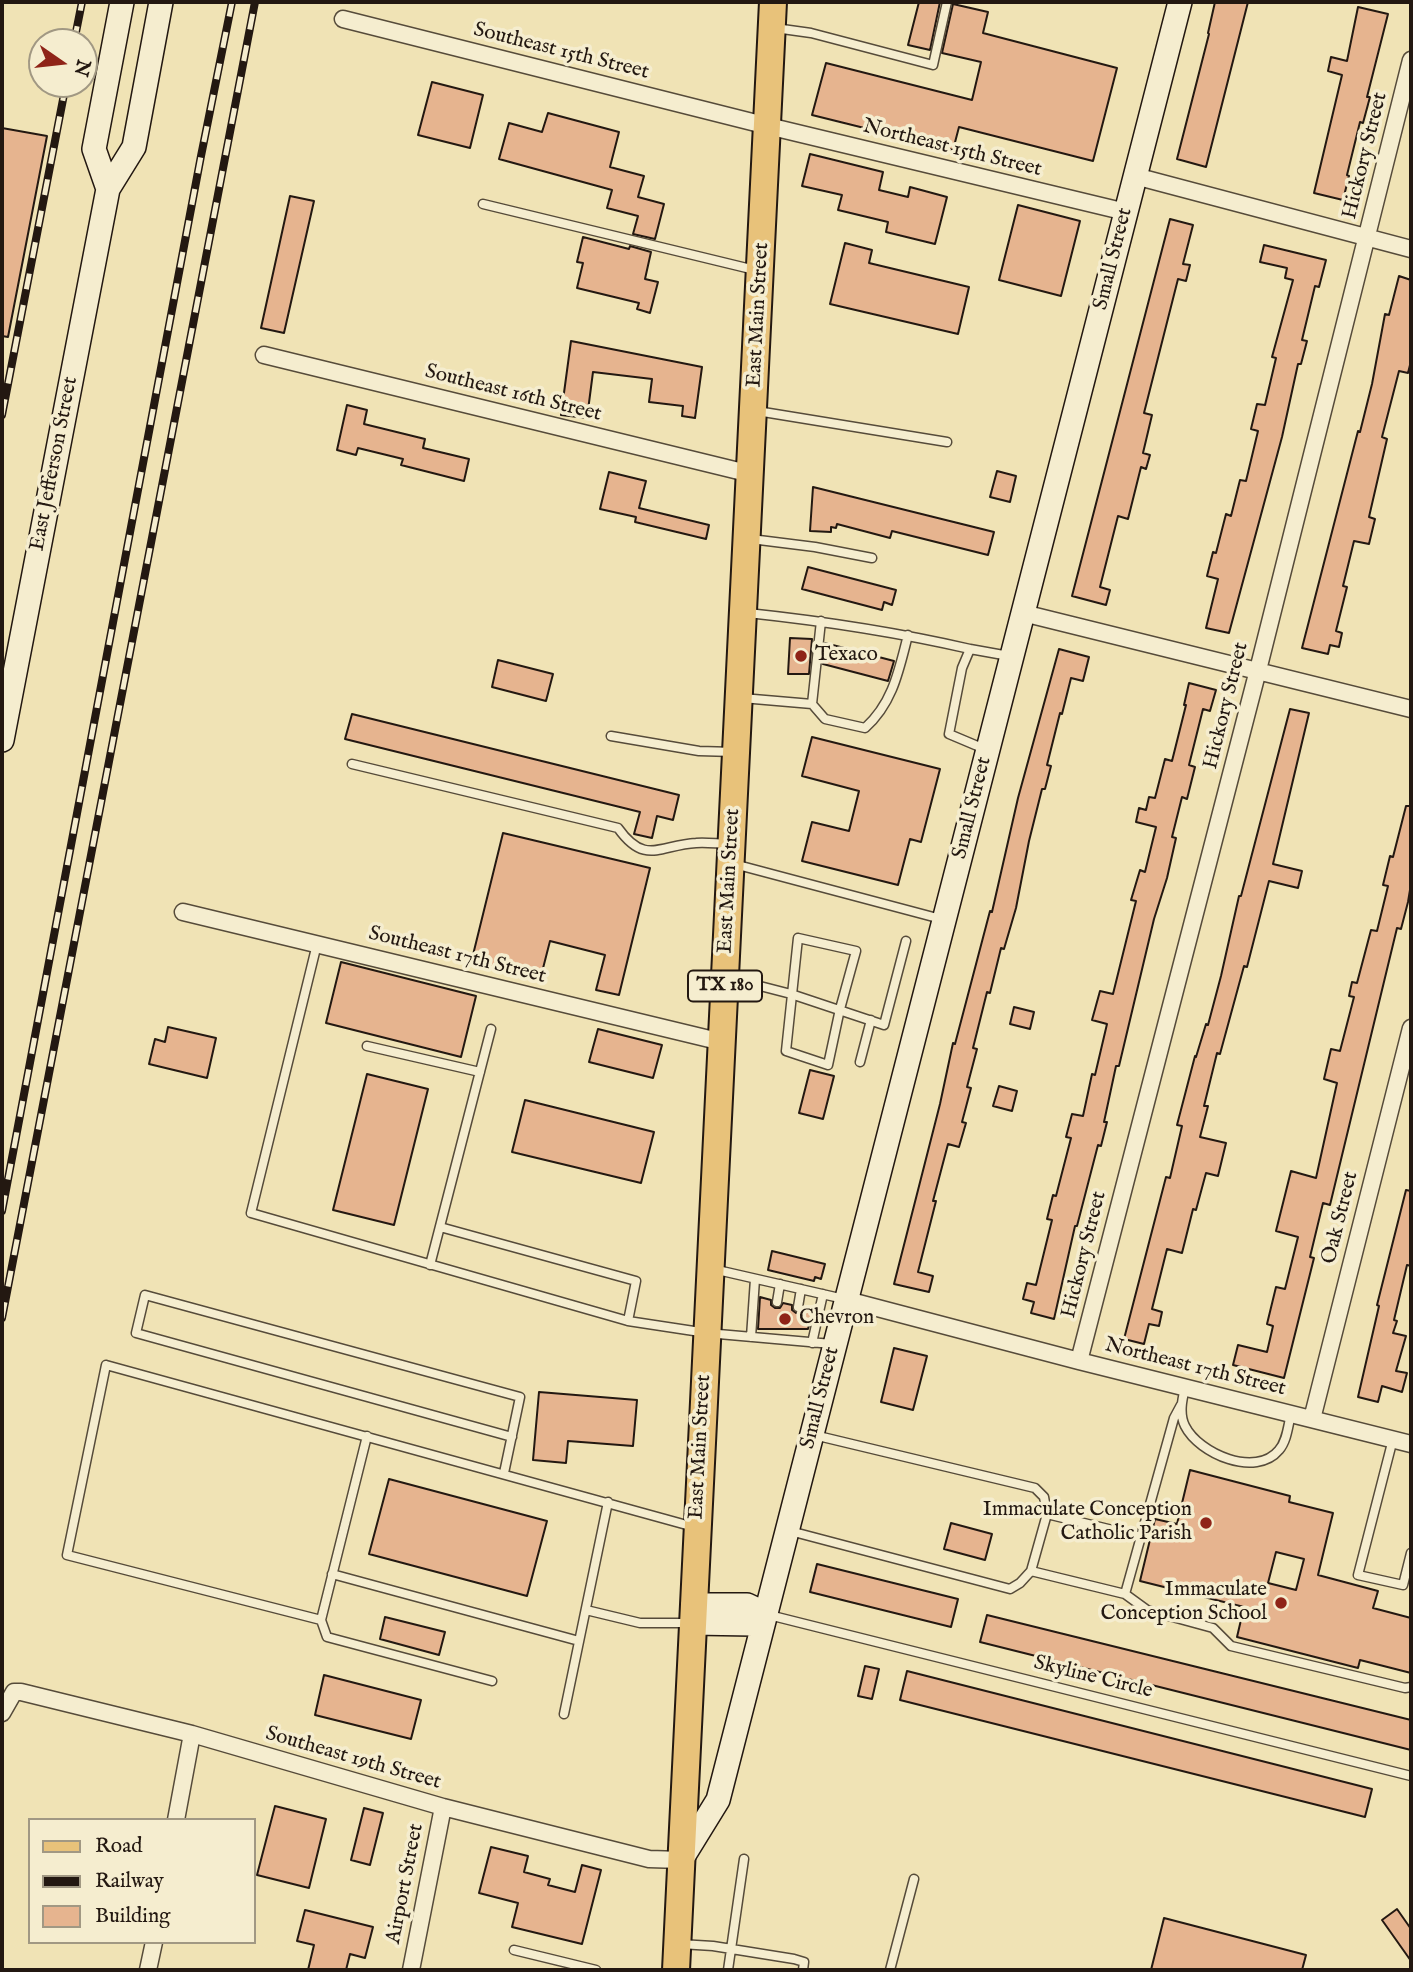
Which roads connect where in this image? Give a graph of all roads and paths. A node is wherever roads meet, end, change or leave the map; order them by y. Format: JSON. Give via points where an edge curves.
{"nodes":[{"id":1,"x":122,"y":2,"type":"edge"},
{"id":2,"x":161,"y":2,"type":"edge"},
{"id":3,"x":773,"y":2,"type":"edge"},
{"id":4,"x":947,"y":2,"type":"edge"},
{"id":5,"x":1180,"y":2,"type":"edge"},
{"id":6,"x":343,"y":19,"type":"dead end"},
{"id":7,"x":772,"y":28,"type":"junction"},
{"id":8,"x":1411,"y":60,"type":"edge"},
{"id":9,"x":768,"y":126,"type":"junction"},
{"id":10,"x":1135,"y":176,"type":"junction"},
{"id":11,"x":108,"y":189,"type":"junction"},
{"id":12,"x":483,"y":204,"type":"dead end"},
{"id":13,"x":1126,"y":212,"type":"junction"},
{"id":14,"x":1367,"y":237,"type":"junction"},
{"id":15,"x":1411,"y":249,"type":"edge"},
{"id":16,"x":761,"y":272,"type":"junction"},
{"id":17,"x":264,"y":355,"type":"dead end"},
{"id":18,"x":754,"y":410,"type":"junction"},
{"id":19,"x":947,"y":442,"type":"dead end"},
{"id":20,"x":751,"y":474,"type":"junction"},
{"id":21,"x":748,"y":539,"type":"junction"},
{"id":22,"x":872,"y":558,"type":"dead end"},
{"id":23,"x":744,"y":612,"type":"junction"},
{"id":24,"x":1023,"y":613,"type":"junction"},
{"id":25,"x":821,"y":621,"type":"junction"},
{"id":26,"x":908,"y":635,"type":"junction"},
{"id":27,"x":970,"y":649,"type":"junction"},
{"id":28,"x":1012,"y":656,"type":"junction"},
{"id":29,"x":1258,"y":670,"type":"junction"},
{"id":30,"x":740,"y":698,"type":"junction"},
{"id":31,"x":812,"y":704,"type":"junction"},
{"id":32,"x":1411,"y":709,"type":"edge"},
{"id":33,"x":611,"y":736,"type":"dead end"},
{"id":34,"x":2,"y":740,"type":"edge"},
{"id":35,"x":988,"y":750,"type":"junction"},
{"id":36,"x":737,"y":752,"type":"junction"},
{"id":37,"x":352,"y":764,"type":"dead end"},
{"id":38,"x":732,"y":854,"type":"junction"},
{"id":39,"x":183,"y":912,"type":"dead end"},
{"id":40,"x":944,"y":920,"type":"junction"},
{"id":41,"x":906,"y":941,"type":"dead end"},
{"id":42,"x":317,"y":944,"type":"junction"},
{"id":43,"x":725,"y":977,"type":"junction"},
{"id":44,"x":791,"y":994,"type":"junction"},
{"id":45,"x":839,"y":1009,"type":"junction"},
{"id":46,"x":871,"y":1020,"type":"junction"},
{"id":47,"x":491,"y":1028,"type":"dead end"},
{"id":48,"x":1411,"y":1028,"type":"edge"},
{"id":49,"x":722,"y":1042,"type":"junction"},
{"id":50,"x":367,"y":1046,"type":"dead end"},
{"id":51,"x":860,"y":1062,"type":"dead end"},
{"id":52,"x":480,"y":1072,"type":"junction"},
{"id":53,"x":440,"y":1227,"type":"junction"},
{"id":54,"x":430,"y":1265,"type":"junction"},
{"id":55,"x":710,"y":1269,"type":"junction"},
{"id":56,"x":754,"y":1279,"type":"junction"},
{"id":57,"x":780,"y":1284,"type":"junction"},
{"id":58,"x":801,"y":1289,"type":"junction"},
{"id":59,"x":823,"y":1294,"type":"junction"},
{"id":60,"x":847,"y":1300,"type":"junction"},
{"id":61,"x":777,"y":1301,"type":"dead end"},
{"id":62,"x":798,"y":1307,"type":"dead end"},
{"id":63,"x":628,"y":1321,"type":"junction"},
{"id":64,"x":773,"y":1329,"type":"dead end"},
{"id":65,"x":794,"y":1329,"type":"dead end"},
{"id":66,"x":707,"y":1334,"type":"junction"},
{"id":67,"x":751,"y":1338,"type":"junction"},
{"id":68,"x":772,"y":1339,"type":"junction"},
{"id":69,"x":792,"y":1341,"type":"junction"},
{"id":70,"x":824,"y":1344,"type":"junction"},
{"id":71,"x":1079,"y":1361,"type":"junction"},
{"id":72,"x":1185,"y":1388,"type":"junction"},
{"id":73,"x":1181,"y":1405,"type":"junction"},
{"id":74,"x":1291,"y":1414,"type":"junction"},
{"id":75,"x":1312,"y":1419,"type":"junction"},
{"id":76,"x":812,"y":1434,"type":"junction"},
{"id":77,"x":367,"y":1436,"type":"junction"},
{"id":78,"x":512,"y":1437,"type":"junction"},
{"id":79,"x":1393,"y":1439,"type":"junction"},
{"id":80,"x":1411,"y":1444,"type":"edge"},
{"id":81,"x":503,"y":1474,"type":"junction"},
{"id":82,"x":608,"y":1502,"type":"junction"},
{"id":83,"x":1047,"y":1514,"type":"junction"},
{"id":84,"x":696,"y":1528,"type":"junction"},
{"id":85,"x":788,"y":1530,"type":"junction"},
{"id":86,"x":1141,"y":1537,"type":"junction"},
{"id":87,"x":1411,"y":1553,"type":"edge"},
{"id":88,"x":1031,"y":1571,"type":"junction"},
{"id":89,"x":332,"y":1574,"type":"junction"},
{"id":90,"x":1407,"y":1586,"type":"edge"},
{"id":91,"x":1125,"y":1594,"type":"junction"},
{"id":92,"x":586,"y":1610,"type":"junction"},
{"id":93,"x":692,"y":1614,"type":"junction"},
{"id":94,"x":766,"y":1614,"type":"junction"},
{"id":95,"x":321,"y":1620,"type":"junction"},
{"id":96,"x":579,"y":1641,"type":"junction"},
{"id":97,"x":492,"y":1681,"type":"dead end"},
{"id":98,"x":1411,"y":1687,"type":"edge"},
{"id":99,"x":2,"y":1713,"type":"edge"},
{"id":100,"x":564,"y":1714,"type":"dead end"},
{"id":101,"x":192,"y":1734,"type":"junction"},
{"id":102,"x":1411,"y":1776,"type":"edge"},
{"id":103,"x":443,"y":1807,"type":"junction"},
{"id":104,"x":177,"y":1818,"type":"edge"},
{"id":105,"x":744,"y":1859,"type":"dead end"},
{"id":106,"x":681,"y":1860,"type":"junction"},
{"id":107,"x":914,"y":1879,"type":"dead end"},
{"id":108,"x":154,"y":1944,"type":"edge"},
{"id":109,"x":677,"y":1944,"type":"junction"},
{"id":110,"x":732,"y":1949,"type":"junction"},
{"id":111,"x":514,"y":1950,"type":"dead end"},
{"id":112,"x":148,"y":1970,"type":"edge"},
{"id":113,"x":411,"y":1970,"type":"edge"},
{"id":114,"x":596,"y":1970,"type":"edge"},
{"id":115,"x":676,"y":1970,"type":"edge"},
{"id":116,"x":728,"y":1970,"type":"edge"},
{"id":117,"x":803,"y":1970,"type":"edge"},
{"id":118,"x":890,"y":1970,"type":"edge"}],
"edges":[{"from":1,"to":11,"type":"street","via":[[94,149]]},
{"from":2,"to":11,"type":"street","name":"East Jefferson Street","via":[[134,147]]},
{"from":3,"to":7,"type":"main road","name":"East Main Street","number":"TX 180"},
{"from":4,"to":7,"type":"lane","via":[[933,65],[811,33]]},
{"from":5,"to":10,"type":"street","name":"Small Street"},
{"from":6,"to":9,"type":"street","name":"Southeast 15th Street"},
{"from":7,"to":9,"type":"main road","name":"East Main Street","number":"TX 180"},
{"from":8,"to":14,"type":"street","name":"Hickory Street"},
{"from":9,"to":13,"type":"street","name":"Northeast 15th Street"},
{"from":9,"to":16,"type":"main road","name":"East Main Street","number":"TX 180"},
{"from":10,"to":13,"type":"street","name":"Small Street"},
{"from":10,"to":14,"type":"street"},
{"from":11,"to":34,"type":"street","name":"East Jefferson Street"},
{"from":12,"to":16,"type":"lane"},
{"from":13,"to":24,"type":"street","name":"Small Street"},
{"from":14,"to":15,"type":"street"},
{"from":14,"to":29,"type":"street","name":"Hickory Street"},
{"from":16,"to":18,"type":"main road","name":"East Main Street","number":"TX 180"},
{"from":17,"to":20,"type":"street","name":"Southeast 16th Street"},
{"from":18,"to":19,"type":"lane"},
{"from":18,"to":20,"type":"main road","name":"East Main Street","number":"TX 180"},
{"from":20,"to":21,"type":"main road","name":"East Main Street","number":"TX 180"},
{"from":21,"to":22,"type":"lane"},
{"from":21,"to":23,"type":"main road","name":"East Main Street","number":"TX 180"},
{"from":23,"to":25,"type":"lane"},
{"from":23,"to":30,"type":"main road","name":"East Main Street","number":"TX 180"},
{"from":24,"to":28,"type":"street","name":"Small Street"},
{"from":24,"to":29,"type":"street"},
{"from":25,"to":26,"type":"lane"},
{"from":25,"to":31,"type":"lane"},
{"from":26,"to":27,"type":"lane"},
{"from":26,"to":31,"type":"lane","via":[[892,692],[865,728],[825,719]]},
{"from":27,"to":28,"type":"lane"},
{"from":27,"to":35,"type":"lane","via":[[949,734]]},
{"from":28,"to":35,"type":"street","name":"Small Street"},
{"from":29,"to":32,"type":"street"},
{"from":29,"to":71,"type":"street","name":"Hickory Street"},
{"from":30,"to":31,"type":"lane"},
{"from":30,"to":36,"type":"main road","name":"East Main Street","number":"TX 180"},
{"from":33,"to":36,"type":"lane","via":[[699,751]]},
{"from":35,"to":40,"type":"street","name":"Small Street"},
{"from":36,"to":38,"type":"main road","name":"East Main Street","number":"TX 180"},
{"from":37,"to":38,"type":"lane","via":[[618,828],[630,845],[648,851],[695,843]]},
{"from":38,"to":40,"type":"lane"},
{"from":38,"to":43,"type":"main road","name":"East Main Street","number":"TX 180"},
{"from":39,"to":42,"type":"street","name":"Southeast 17th Street"},
{"from":40,"to":60,"type":"street","name":"Small Street"},
{"from":41,"to":46,"type":"lane","via":[[884,1025]]},
{"from":42,"to":49,"type":"street","name":"Southeast 17th Street"},
{"from":42,"to":54,"type":"lane","via":[[251,1213]]},
{"from":43,"to":44,"type":"lane"},
{"from":43,"to":49,"type":"main road","name":"East Main Street","number":"TX 180"},
{"from":44,"to":45,"type":"lane"},
{"from":44,"to":45,"type":"lane","via":[[786,1051],[828,1065]]},
{"from":44,"to":45,"type":"lane","via":[[798,938],[856,951]]},
{"from":45,"to":46,"type":"lane"},
{"from":46,"to":51,"type":"lane"},
{"from":47,"to":52,"type":"lane"},
{"from":48,"to":75,"type":"street","name":"Oak Street"},
{"from":49,"to":55,"type":"main road","name":"East Main Street","number":"TX 180"},
{"from":50,"to":52,"type":"lane"},
{"from":52,"to":53,"type":"lane"},
{"from":53,"to":54,"type":"lane"},
{"from":53,"to":63,"type":"lane","via":[[636,1281]]},
{"from":54,"to":63,"type":"lane"},
{"from":55,"to":56,"type":"lane"},
{"from":55,"to":66,"type":"main road","name":"East Main Street","number":"TX 180"},
{"from":56,"to":57,"type":"lane"},
{"from":56,"to":67,"type":"lane"},
{"from":57,"to":58,"type":"lane"},
{"from":57,"to":61,"type":"lane"},
{"from":58,"to":59,"type":"lane"},
{"from":58,"to":62,"type":"lane"},
{"from":59,"to":60,"type":"lane"},
{"from":59,"to":70,"type":"lane"},
{"from":60,"to":70,"type":"street","name":"Small Street"},
{"from":60,"to":71,"type":"street","name":"Northeast 17th Street"},
{"from":63,"to":66,"type":"lane"},
{"from":64,"to":68,"type":"lane"},
{"from":65,"to":69,"type":"lane"},
{"from":66,"to":67,"type":"lane"},
{"from":66,"to":84,"type":"main road","name":"East Main Street","number":"TX 180"},
{"from":67,"to":68,"type":"lane"},
{"from":68,"to":69,"type":"lane"},
{"from":69,"to":70,"type":"lane"},
{"from":70,"to":76,"type":"street","name":"Small Street"},
{"from":71,"to":72,"type":"street","name":"Northeast 17th Street"},
{"from":72,"to":73,"type":"lane"},
{"from":72,"to":74,"type":"street","name":"Northeast 17th Street"},
{"from":73,"to":74,"type":"lane","via":[[1185,1425],[1201,1445],[1215,1454],[1254,1463],[1267,1461],[1278,1451]]},
{"from":73,"to":86,"type":"lane"},
{"from":74,"to":75,"type":"street","name":"Northeast 17th Street"},
{"from":75,"to":79,"type":"street","name":"Northeast 17th Street"},
{"from":76,"to":83,"type":"lane","via":[[1035,1488],[1044,1497]]},
{"from":76,"to":85,"type":"street","name":"Small Street"},
{"from":77,"to":81,"type":"lane"},
{"from":77,"to":89,"type":"lane"},
{"from":77,"to":95,"type":"lane","via":[[106,1365],[67,1555]]},
{"from":78,"to":78,"type":"lane","via":[[520,1396],[145,1295],[136,1333]]},
{"from":78,"to":81,"type":"lane"},
{"from":79,"to":80,"type":"street","name":"Northeast 17th Street"},
{"from":79,"to":90,"type":"lane","via":[[1358,1575]]},
{"from":81,"to":82,"type":"lane"},
{"from":82,"to":84,"type":"lane"},
{"from":82,"to":92,"type":"lane"},
{"from":83,"to":86,"type":"lane"},
{"from":83,"to":88,"type":"lane"},
{"from":84,"to":93,"type":"main road","name":"East Main Street","number":"TX 180"},
{"from":85,"to":88,"type":"lane","via":[[1010,1589]]},
{"from":85,"to":94,"type":"street","name":"Small Street"},
{"from":86,"to":91,"type":"lane"},
{"from":87,"to":90,"type":"lane"},
{"from":88,"to":91,"type":"lane"},
{"from":89,"to":95,"type":"lane"},
{"from":89,"to":96,"type":"lane"},
{"from":91,"to":98,"type":"lane","via":[[1147,1610],[1213,1628],[1231,1646]]},
{"from":92,"to":93,"type":"lane","via":[[640,1623]]},
{"from":92,"to":96,"type":"lane"},
{"from":93,"to":94,"type":"street","via":[[753,1624]]},
{"from":93,"to":106,"type":"main road","name":"East Main Street","number":"TX 180"},
{"from":94,"to":102,"type":"lane","name":"Skyline Circle"},
{"from":94,"to":106,"type":"street","name":"Small Street","via":[[718,1800]]},
{"from":95,"to":97,"type":"lane","via":[[327,1637]]},
{"from":96,"to":100,"type":"lane"},
{"from":99,"to":101,"type":"street","name":"Southeast 19th Street","via":[[14,1692]]},
{"from":101,"to":103,"type":"street","name":"Southeast 19th Street"},
{"from":101,"to":104,"type":"street"},
{"from":103,"to":106,"type":"street","name":"Southeast 19th Street","via":[[649,1859]]},
{"from":103,"to":113,"type":"street","name":"Airport Street"},
{"from":105,"to":110,"type":"lane"},
{"from":106,"to":109,"type":"main road","name":"East Main Street","number":"TX 180"},
{"from":107,"to":118,"type":"lane"},
{"from":108,"to":112,"type":"street"},
{"from":109,"to":110,"type":"lane"},
{"from":109,"to":115,"type":"main road","name":"East Main Street","number":"TX 180"},
{"from":110,"to":116,"type":"lane"},
{"from":110,"to":117,"type":"lane","via":[[794,1959],[804,1962]]},
{"from":111,"to":114,"type":"lane"}]}
